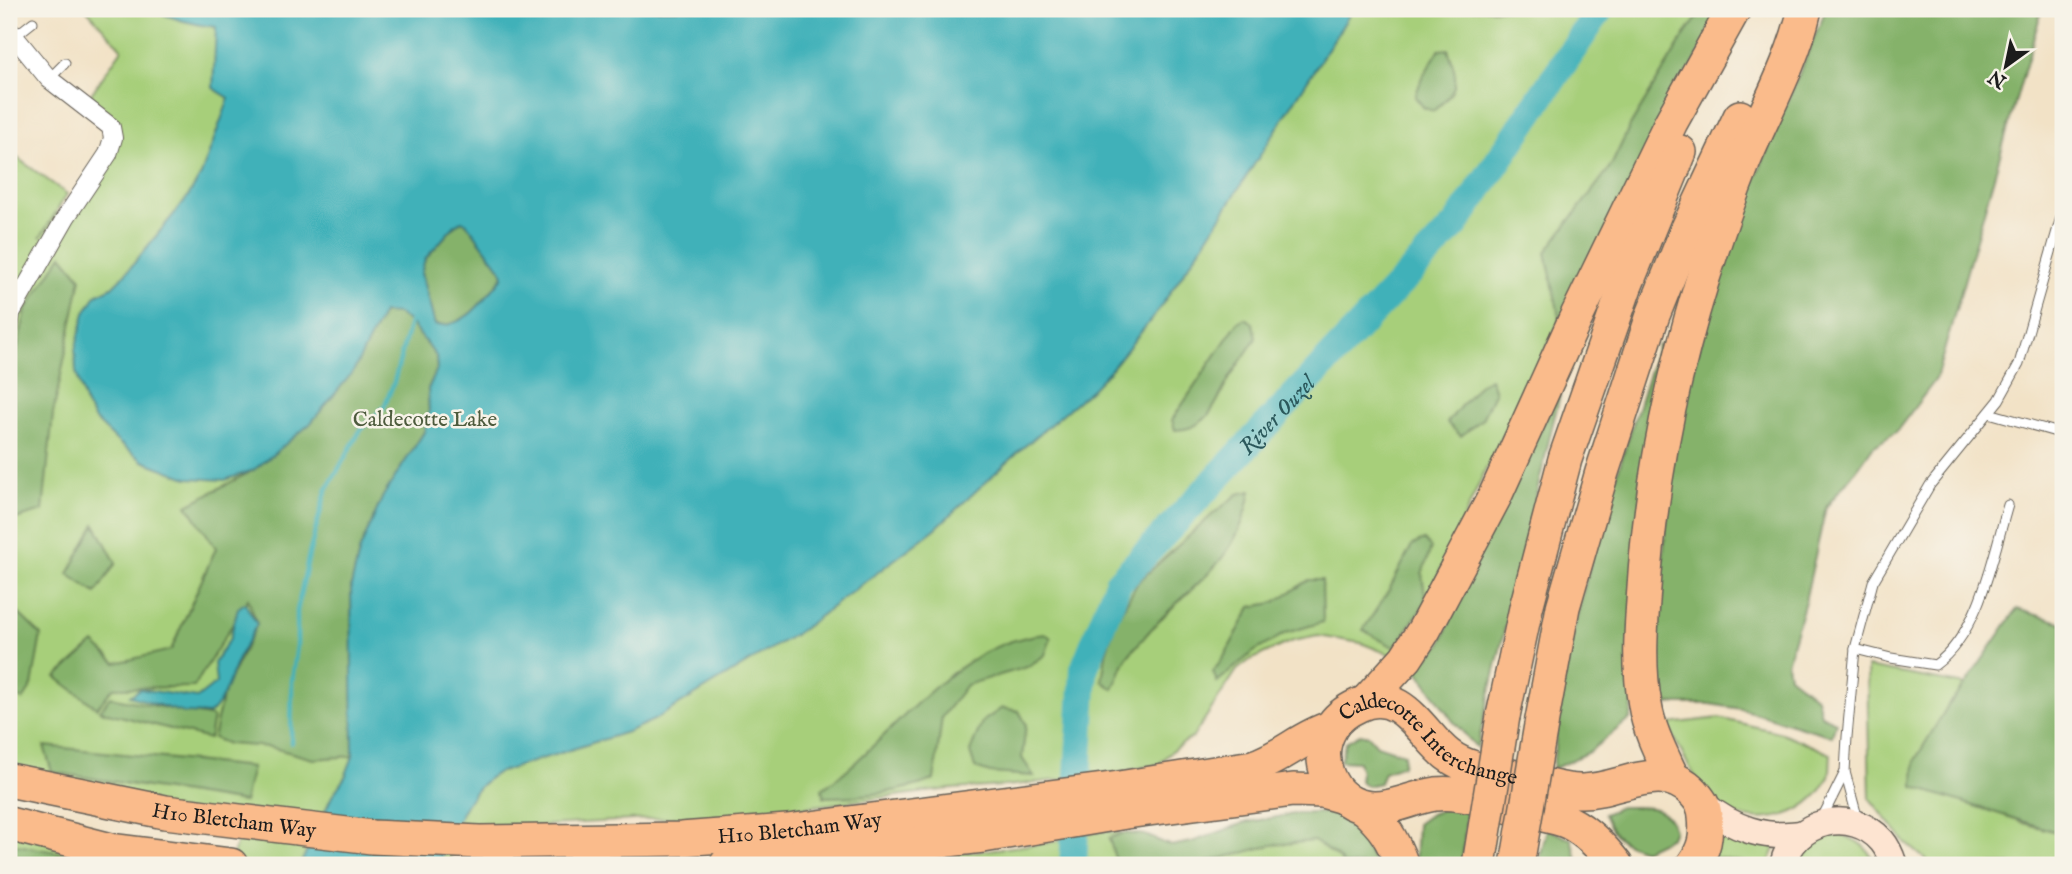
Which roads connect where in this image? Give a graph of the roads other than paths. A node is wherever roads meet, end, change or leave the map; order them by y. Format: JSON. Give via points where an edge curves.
{"nodes":[{"id":1,"x":1734,"y":9,"type":"edge"},
{"id":2,"x":1753,"y":9,"type":"edge"},
{"id":3,"x":1796,"y":9,"type":"edge"},
{"id":4,"x":1805,"y":9,"type":"edge"},
{"id":5,"x":33,"y":22,"type":"dead end"},
{"id":6,"x":11,"y":34,"type":"edge"},
{"id":7,"x":65,"y":63,"type":"dead end"},
{"id":8,"x":49,"y":79,"type":"junction"},
{"id":9,"x":2063,"y":209,"type":"edge"},
{"id":10,"x":9,"y":329,"type":"edge"},
{"id":11,"x":1989,"y":413,"type":"junction"},
{"id":12,"x":2063,"y":434,"type":"edge"},
{"id":13,"x":2008,"y":505,"type":"dead end"},
{"id":14,"x":1855,"y":649,"type":"junction"},
{"id":15,"x":1387,"y":679,"type":"junction"},
{"id":16,"x":1331,"y":728,"type":"junction"},
{"id":17,"x":1845,"y":772,"type":"junction"},
{"id":18,"x":1673,"y":779,"type":"junction"},
{"id":19,"x":9,"y":780,"type":"edge"},
{"id":20,"x":1122,"y":800,"type":"junction"},
{"id":21,"x":1353,"y":802,"type":"junction"},
{"id":22,"x":1704,"y":805,"type":"junction"},
{"id":23,"x":1013,"y":816,"type":"junction"},
{"id":24,"x":9,"y":824,"type":"edge"},
{"id":25,"x":1859,"y":824,"type":"junction"},
{"id":26,"x":1810,"y":829,"type":"junction"},
{"id":27,"x":1896,"y":861,"type":"edge"},
{"id":28,"x":231,"y":865,"type":"edge"},
{"id":29,"x":726,"y":865,"type":"edge"},
{"id":30,"x":1402,"y":865,"type":"edge"},
{"id":31,"x":1479,"y":865,"type":"edge"},
{"id":32,"x":1517,"y":865,"type":"edge"},
{"id":33,"x":1616,"y":865,"type":"edge"},
{"id":34,"x":1693,"y":865,"type":"edge"},
{"id":35,"x":1783,"y":865,"type":"edge"}],
"edges":[{"from":1,"to":15,"type":"highway","via":[[1664,134],[1495,496],[1424,630]]},
{"from":2,"to":31,"type":"highway","bridge":true,"via":[[1672,168],[1566,459],[1526,608]]},
{"from":3,"to":32,"type":"highway","bridge":true,"via":[[1688,228],[1653,315],[1563,607]]},
{"from":4,"to":18,"type":"highway","via":[[1800,33],[1744,162],[1681,357],[1647,539],[1641,674],[1645,707]]},
{"from":5,"to":6,"type":"lane"},
{"from":6,"to":8,"type":"street"},
{"from":7,"to":8,"type":"lane"},
{"from":8,"to":10,"type":"street","via":[[111,127],[113,138],[108,155],[11,313]]},
{"from":9,"to":11,"type":"lane","via":[[2019,363]]},
{"from":11,"to":12,"type":"lane"},
{"from":11,"to":14,"type":"lane","via":[[1930,485],[1873,582]]},
{"from":13,"to":14,"type":"lane","via":[[1980,602],[1949,655],[1935,665]]},
{"from":14,"to":17,"type":"lane"},
{"from":15,"to":16,"type":"highway","name":"Caldecotte Interchange"},
{"from":15,"to":18,"type":"highway","name":"Caldecotte Interchange","via":[[1385,701],[1417,720],[1432,740],[1467,766],[1577,792],[1601,791],[1648,776]]},
{"from":16,"to":20,"type":"highway","name":"H10 Bletcham Way","via":[[1311,734],[1289,751],[1253,767]]},
{"from":16,"to":21,"type":"highway","name":"Caldecotte Interchange","via":[[1323,757],[1325,771],[1332,785]]},
{"from":17,"to":25,"type":"lane"},
{"from":17,"to":26,"type":"lane"},
{"from":18,"to":22,"type":"highway"},
{"from":19,"to":23,"type":"highway","name":"H10 Bletcham Way","via":[[165,812],[372,837],[480,842],[681,839]]},
{"from":20,"to":21,"type":"highway","name":"H10 Bletcham Way","via":[[1293,790],[1322,791]]},
{"from":20,"to":23,"type":"highway","name":"H10 Bletcham Way"},
{"from":21,"to":30,"type":"highway","via":[[1382,823]]},
{"from":21,"to":33,"type":"highway","name":"Caldecotte Interchange","via":[[1378,809],[1421,796],[1460,795],[1567,821],[1589,835]]},
{"from":22,"to":26,"type":"street","via":[[1745,830],[1774,835]]},
{"from":22,"to":34,"type":"highway","via":[[1707,834]]},
{"from":23,"to":29,"type":"highway","name":"H10 Bletcham Way"},
{"from":24,"to":28,"type":"highway","via":[[111,850]]},
{"from":25,"to":26,"type":"street","via":[[1832,821]]},
{"from":25,"to":27,"type":"street","via":[[1871,831]]},
{"from":26,"to":35,"type":"street","via":[[1791,846]]}]}
